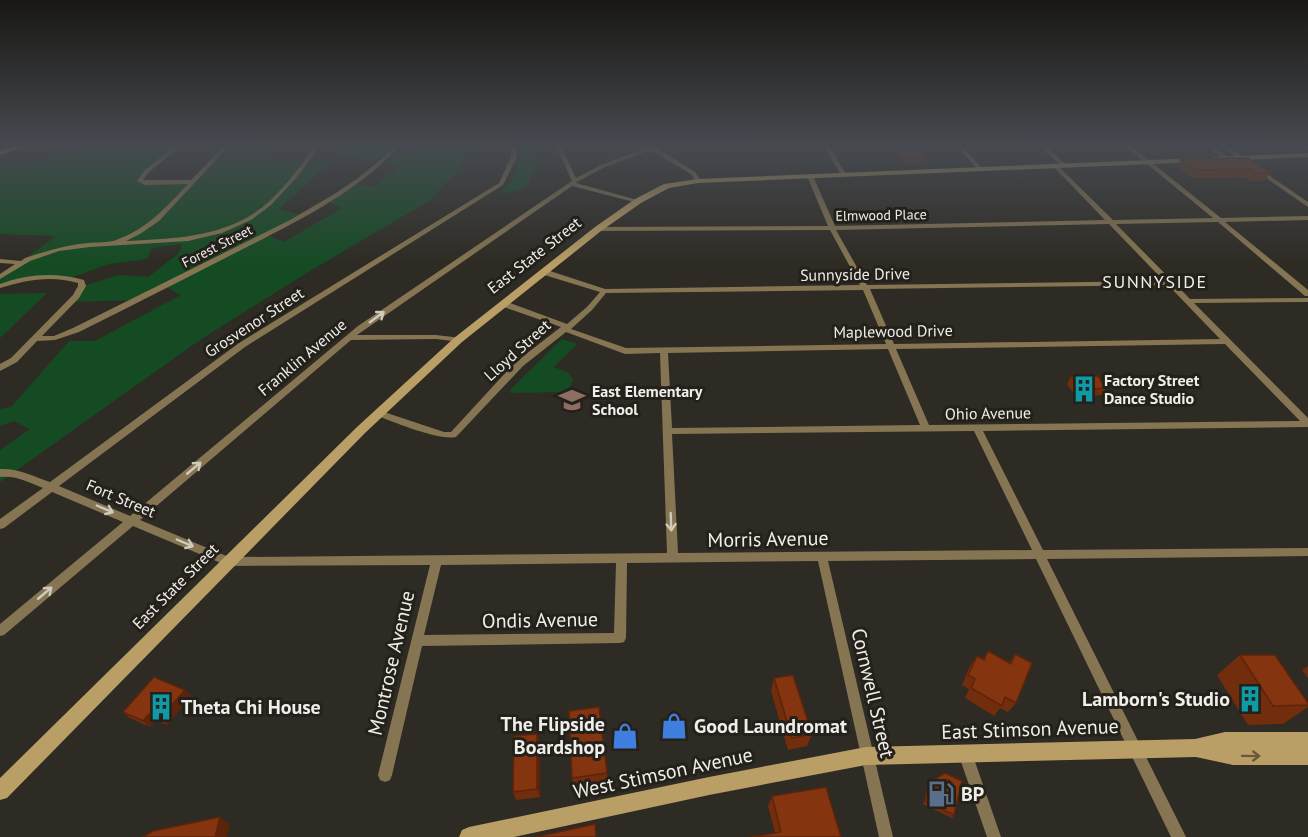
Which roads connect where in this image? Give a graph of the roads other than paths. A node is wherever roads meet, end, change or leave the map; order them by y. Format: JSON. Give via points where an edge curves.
{"nodes":[{"id":1,"x":190,"y":185,"type":"edge"},
{"id":2,"x":288,"y":185,"type":"edge"},
{"id":3,"x":349,"y":185,"type":"edge"},
{"id":4,"x":499,"y":185,"type":"edge"},
{"id":5,"x":568,"y":185,"type":"edge"},
{"id":6,"x":583,"y":185,"type":"edge"},
{"id":7,"x":673,"y":185,"type":"edge"},
{"id":8,"x":814,"y":185,"type":"edge"},
{"id":9,"x":1077,"y":185,"type":"edge"},
{"id":10,"x":1176,"y":185,"type":"edge"},
{"id":11,"x":1280,"y":185,"type":"edge"},
{"id":12,"x":638,"y":201,"type":"junction"},
{"id":13,"x":1308,"y":205,"type":"edge"},
{"id":14,"x":1308,"y":218,"type":"edge"},
{"id":15,"x":1218,"y":219,"type":"junction"},
{"id":16,"x":1109,"y":220,"type":"junction"},
{"id":17,"x":832,"y":228,"type":"junction"},
{"id":18,"x":598,"y":229,"type":"junction"},
{"id":19,"x":115,"y":243,"type":"junction"},
{"id":20,"x":0,"y":261,"type":"edge"},
{"id":21,"x":22,"y":263,"type":"junction"},
{"id":22,"x":544,"y":272,"type":"junction"},
{"id":23,"x":2,"y":281,"type":"edge"},
{"id":24,"x":1170,"y":283,"type":"junction"},
{"id":25,"x":864,"y":287,"type":"junction"},
{"id":26,"x":604,"y":291,"type":"junction"},
{"id":27,"x":1308,"y":294,"type":"edge"},
{"id":28,"x":1308,"y":300,"type":"edge"},
{"id":29,"x":1189,"y":301,"type":"junction"},
{"id":30,"x":504,"y":304,"type":"junction"},
{"id":31,"x":566,"y":328,"type":"junction"},
{"id":32,"x":348,"y":338,"type":"junction"},
{"id":33,"x":34,"y":339,"type":"junction"},
{"id":34,"x":458,"y":340,"type":"junction"},
{"id":35,"x":1227,"y":341,"type":"junction"},
{"id":36,"x":891,"y":346,"type":"junction"},
{"id":37,"x":664,"y":350,"type":"junction"},
{"id":38,"x":4,"y":362,"type":"edge"},
{"id":39,"x":0,"y":368,"type":"edge"},
{"id":40,"x":378,"y":413,"type":"junction"},
{"id":41,"x":1308,"y":424,"type":"edge"},
{"id":42,"x":926,"y":428,"type":"junction"},
{"id":43,"x":977,"y":428,"type":"junction"},
{"id":44,"x":668,"y":431,"type":"junction"},
{"id":45,"x":0,"y":473,"type":"edge"},
{"id":46,"x":50,"y":487,"type":"junction"},
{"id":47,"x":131,"y":520,"type":"junction"},
{"id":48,"x":0,"y":525,"type":"edge"},
{"id":49,"x":1308,"y":552,"type":"edge"},
{"id":50,"x":1040,"y":555,"type":"junction"},
{"id":51,"x":822,"y":557,"type":"junction"},
{"id":52,"x":673,"y":558,"type":"junction"},
{"id":53,"x":622,"y":559,"type":"junction"},
{"id":54,"x":228,"y":561,"type":"junction"},
{"id":55,"x":436,"y":561,"type":"junction"},
{"id":56,"x":0,"y":631,"type":"edge"},
{"id":57,"x":417,"y":641,"type":"junction"},
{"id":58,"x":1308,"y":741,"type":"edge"},
{"id":59,"x":1136,"y":748,"type":"junction"},
{"id":60,"x":1195,"y":748,"type":"junction"},
{"id":61,"x":965,"y":753,"type":"junction"},
{"id":62,"x":866,"y":756,"type":"junction"},
{"id":63,"x":1308,"y":756,"type":"edge"},
{"id":64,"x":385,"y":775,"type":"dead end"},
{"id":65,"x":0,"y":791,"type":"edge"},
{"id":66,"x":502,"y":833,"type":"edge"},
{"id":67,"x":469,"y":837,"type":"edge"},
{"id":68,"x":886,"y":837,"type":"edge"},
{"id":69,"x":994,"y":837,"type":"edge"},
{"id":70,"x":1179,"y":837,"type":"edge"}],
"edges":[{"from":1,"to":19,"type":"street","via":[[157,220]]},
{"from":2,"to":19,"type":"street","via":[[248,220],[199,238]]},
{"from":3,"to":33,"type":"street","name":"Forest Street","via":[[279,228],[76,330],[55,338]]},
{"from":4,"to":46,"type":"street","name":"Grosvenor Street","via":[[242,345]]},
{"from":32,"to":5,"type":"street","name":"Franklin Avenue","one_way":true},
{"from":6,"to":12,"type":"street"},
{"from":7,"to":12,"type":"main road","name":"East State Street"},
{"from":8,"to":17,"type":"street"},
{"from":9,"to":16,"type":"street"},
{"from":10,"to":15,"type":"street"},
{"from":11,"to":13,"type":"street"},
{"from":12,"to":18,"type":"main road","name":"East State Street"},
{"from":14,"to":15,"type":"street","name":"Elmwood Place"},
{"from":15,"to":16,"type":"street","name":"Elmwood Place"},
{"from":15,"to":27,"type":"street"},
{"from":16,"to":17,"type":"street","name":"Elmwood Place"},
{"from":16,"to":24,"type":"street"},
{"from":17,"to":18,"type":"street","name":"Elmwood Place"},
{"from":17,"to":25,"type":"street"},
{"from":18,"to":22,"type":"main road","name":"East State Street"},
{"from":19,"to":21,"type":"street","via":[[61,250]]},
{"from":20,"to":21,"type":"street"},
{"from":21,"to":23,"type":"street"},
{"from":22,"to":26,"type":"street","name":"Sunnyside Drive"},
{"from":22,"to":30,"type":"main road","name":"East State Street"},
{"from":23,"to":33,"type":"street","via":[[51,276],[81,282],[76,296]]},
{"from":24,"to":25,"type":"street","name":"Sunnyside Drive"},
{"from":24,"to":29,"type":"street"},
{"from":25,"to":26,"type":"street","name":"Sunnyside Drive"},
{"from":25,"to":36,"type":"street"},
{"from":26,"to":31,"type":"street","name":"Lloyd Street"},
{"from":28,"to":29,"type":"street"},
{"from":29,"to":35,"type":"street"},
{"from":30,"to":31,"type":"street","name":"Maplewood Drive"},
{"from":30,"to":34,"type":"main road","name":"East State Street"},
{"from":31,"to":37,"type":"street","name":"Maplewood Drive","via":[[619,350]]},
{"from":31,"to":40,"type":"street","name":"Lloyd Street","via":[[521,363],[453,435]]},
{"from":32,"to":34,"type":"street"},
{"from":47,"to":32,"type":"street","name":"Franklin Avenue","one_way":true},
{"from":33,"to":38,"type":"street","via":[[14,360]]},
{"from":34,"to":40,"type":"main road","name":"East State Street"},
{"from":35,"to":36,"type":"street","name":"Maplewood Drive"},
{"from":35,"to":41,"type":"street"},
{"from":36,"to":37,"type":"street","name":"Maplewood Drive"},
{"from":36,"to":42,"type":"street"},
{"from":37,"to":44,"type":"street"},
{"from":38,"to":39,"type":"street"},
{"from":40,"to":54,"type":"main road","name":"East State Street"},
{"from":41,"to":43,"type":"street","name":"Ohio Avenue"},
{"from":42,"to":43,"type":"street","name":"Ohio Avenue"},
{"from":42,"to":44,"type":"street","name":"Ohio Avenue"},
{"from":43,"to":50,"type":"street"},
{"from":44,"to":52,"type":"street","one_way":true},
{"from":45,"to":46,"type":"street","name":"Fort Street","via":[[10,472]]},
{"from":46,"to":47,"type":"street","name":"Fort Street","one_way":true},
{"from":46,"to":48,"type":"street","name":"Grosvenor Street"},
{"from":47,"to":54,"type":"street","name":"Fort Street","one_way":true},
{"from":56,"to":47,"type":"street","name":"Franklin Avenue","one_way":true},
{"from":49,"to":50,"type":"street","name":"Morris Avenue"},
{"from":50,"to":51,"type":"street","name":"Morris Avenue"},
{"from":50,"to":59,"type":"street"},
{"from":51,"to":52,"type":"street","name":"Morris Avenue"},
{"from":51,"to":62,"type":"street","name":"Cornwell Street"},
{"from":52,"to":53,"type":"street","name":"Morris Avenue"},
{"from":53,"to":55,"type":"street","name":"Morris Avenue"},
{"from":53,"to":57,"type":"street","name":"Ondis Avenue","via":[[620,638]]},
{"from":54,"to":55,"type":"street","name":"Morris Avenue"},
{"from":54,"to":65,"type":"main road","name":"East State Street"},
{"from":55,"to":57,"type":"street","name":"Montrose Avenue"},
{"from":57,"to":64,"type":"street","name":"Montrose Avenue"},
{"from":58,"to":60,"type":"main road","name":"East Stimson Avenue","via":[[1225,741]]},
{"from":59,"to":60,"type":"main road","name":"East Stimson Avenue"},
{"from":59,"to":61,"type":"main road","name":"East Stimson Avenue"},
{"from":59,"to":70,"type":"street"},
{"from":60,"to":63,"type":"main road","name":"East Stimson Avenue","one_way":true,"via":[[1233,756]]},
{"from":61,"to":62,"type":"main road","name":"East Stimson Avenue"},
{"from":61,"to":69,"type":"street"},
{"from":62,"to":66,"type":"main road","name":"West Stimson Avenue","via":[[746,778]]},
{"from":62,"to":68,"type":"street","name":"Cornwell Street"},
{"from":66,"to":67,"type":"main road","name":"West Stimson Avenue"}]}
